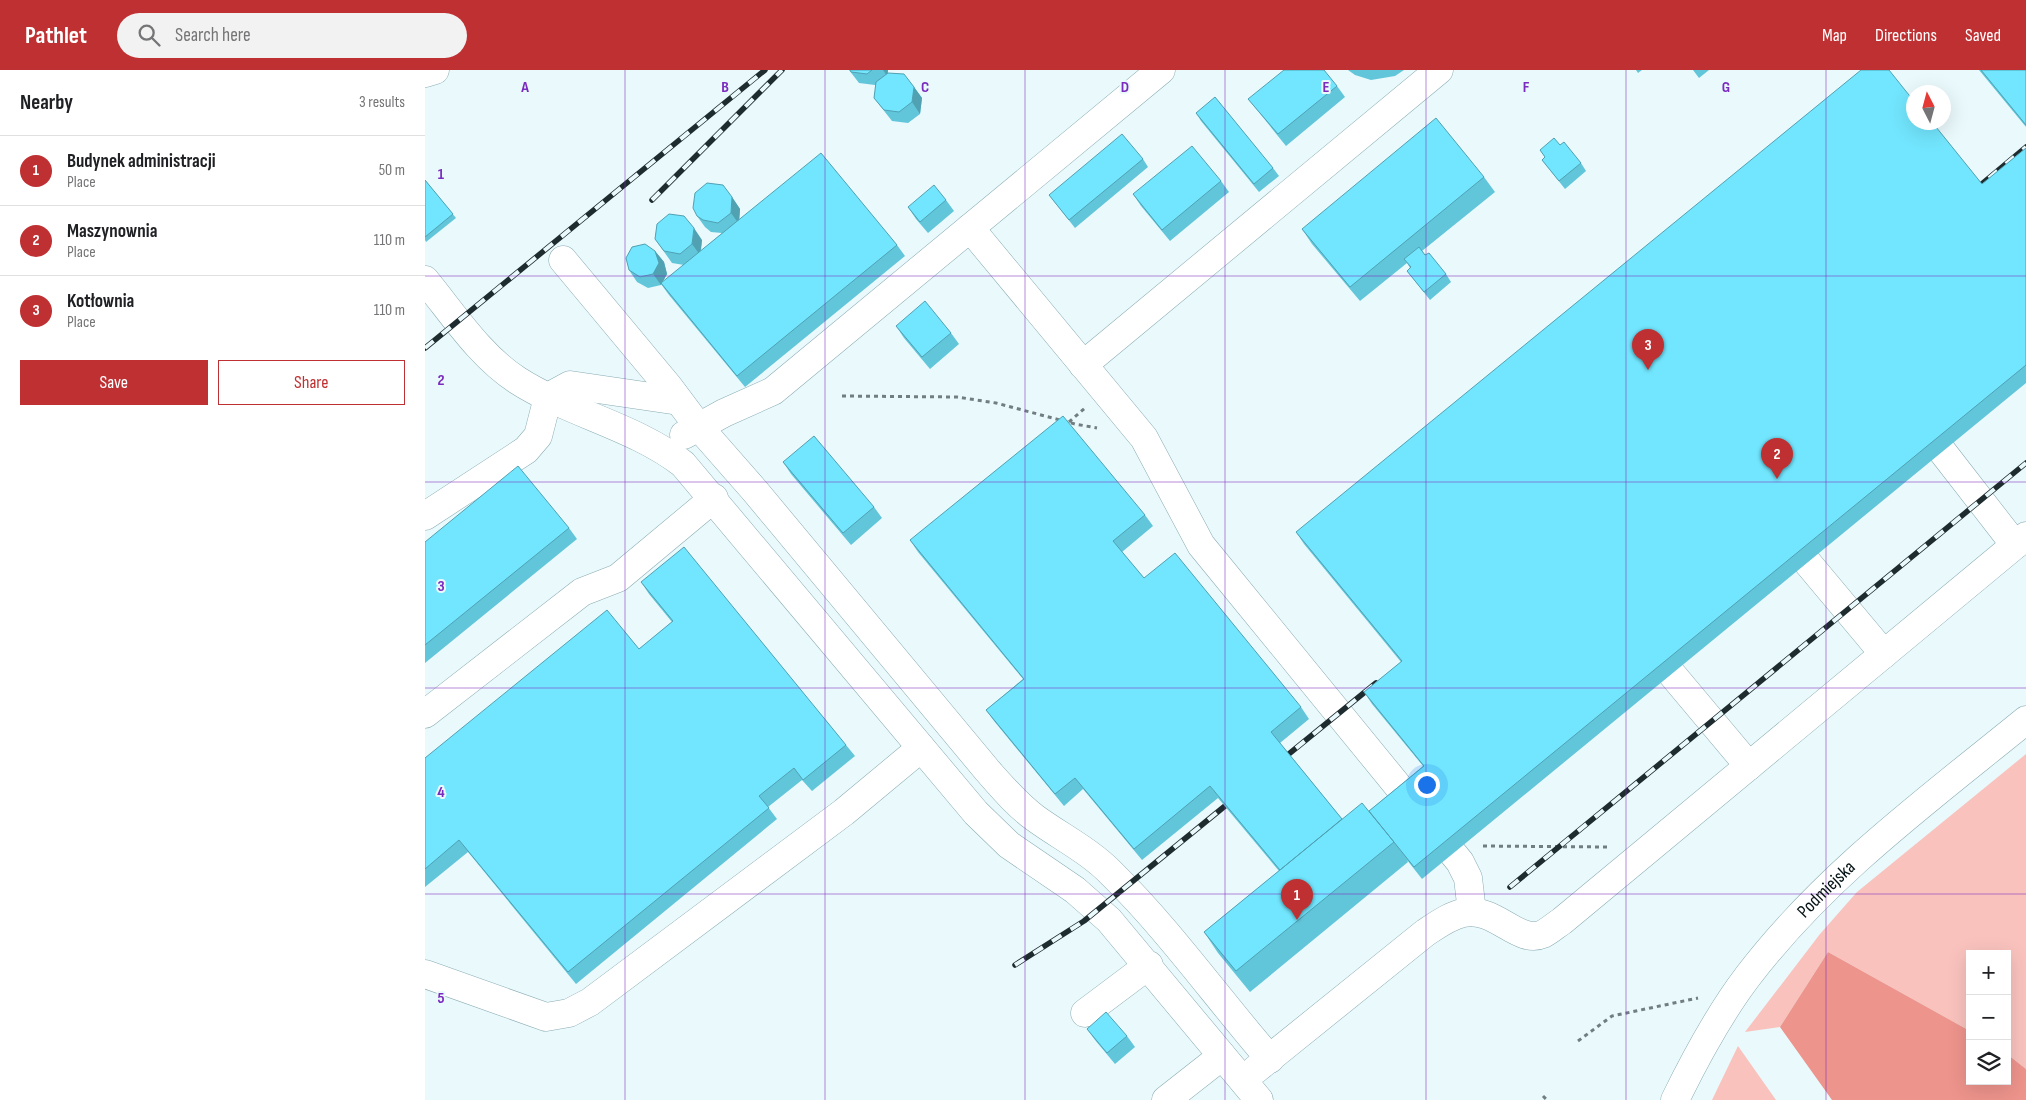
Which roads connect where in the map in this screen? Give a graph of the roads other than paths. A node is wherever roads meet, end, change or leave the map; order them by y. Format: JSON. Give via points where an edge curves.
{"nodes":[{"id":1,"x":435,"y":70,"type":"edge"},
{"id":2,"x":1161,"y":70,"type":"edge"},
{"id":3,"x":1439,"y":70,"type":"edge"},
{"id":4,"x":425,"y":73,"type":"edge"},
{"id":5,"x":970,"y":228,"type":"junction"},
{"id":6,"x":563,"y":260,"type":"dead end"},
{"id":7,"x":425,"y":280,"type":"edge"},
{"id":8,"x":1083,"y":365,"type":"junction"},
{"id":9,"x":548,"y":397,"type":"junction"},
{"id":10,"x":679,"y":401,"type":"junction"},
{"id":11,"x":698,"y":426,"type":"junction"},
{"id":12,"x":665,"y":451,"type":"junction"},
{"id":13,"x":1942,"y":451,"type":"edge"},
{"id":14,"x":714,"y":498,"type":"junction"},
{"id":15,"x":425,"y":516,"type":"edge"},
{"id":16,"x":2020,"y":540,"type":"edge"},
{"id":17,"x":1807,"y":562,"type":"edge"},
{"id":18,"x":1884,"y":654,"type":"junction"},
{"id":19,"x":1671,"y":673,"type":"edge"},
{"id":20,"x":425,"y":714,"type":"edge"},
{"id":21,"x":2026,"y":720,"type":"edge"},
{"id":22,"x":921,"y":748,"type":"junction"},
{"id":23,"x":1749,"y":766,"type":"junction"},
{"id":24,"x":1472,"y":912,"type":"junction"},
{"id":25,"x":1149,"y":965,"type":"junction"},
{"id":26,"x":425,"y":974,"type":"edge"},
{"id":27,"x":1225,"y":1006,"type":"junction"},
{"id":28,"x":1085,"y":1014,"type":"dead end"},
{"id":29,"x":1219,"y":1052,"type":"junction"},
{"id":30,"x":1270,"y":1059,"type":"junction"},
{"id":31,"x":1250,"y":1090,"type":"edge"},
{"id":32,"x":1165,"y":1100,"type":"edge"},
{"id":33,"x":1675,"y":1100,"type":"edge"}],
"edges":[{"from":1,"to":4,"type":"street"},
{"from":2,"to":5,"type":"street"},
{"from":3,"to":8,"type":"street"},
{"from":5,"to":8,"type":"street"},
{"from":5,"to":11,"type":"street","via":[[773,391]]},
{"from":6,"to":10,"type":"street"},
{"from":7,"to":9,"type":"street","via":[[499,366],[518,381]]},
{"from":8,"to":24,"type":"street","via":[[1144,438],[1201,545],[1453,852],[1468,878]]},
{"from":9,"to":10,"type":"street","via":[[570,385]]},
{"from":9,"to":12,"type":"street"},
{"from":9,"to":15,"type":"street","via":[[534,443]]},
{"from":10,"to":11,"type":"street"},
{"from":11,"to":12,"type":"street"},
{"from":11,"to":27,"type":"street","via":[[987,770],[1034,818],[1111,872]]},
{"from":12,"to":14,"type":"street","via":[[683,464]]},
{"from":13,"to":16,"type":"street"},
{"from":14,"to":20,"type":"street","via":[[618,578],[582,592]]},
{"from":14,"to":22,"type":"street"},
{"from":16,"to":18,"type":"street"},
{"from":17,"to":18,"type":"street"},
{"from":18,"to":23,"type":"street"},
{"from":19,"to":23,"type":"street"},
{"from":21,"to":33,"type":"street","name":"Podmiejska","via":[[1856,861],[1795,921],[1730,1001]]},
{"from":22,"to":25,"type":"street","via":[[993,832],[1089,901]]},
{"from":22,"to":26,"type":"street","via":[[844,812],[590,1002],[569,1013],[545,1017]]},
{"from":23,"to":24,"type":"street","via":[[1562,921],[1542,934],[1521,934],[1489,915]]},
{"from":24,"to":30,"type":"street","via":[[1455,916],[1425,933]]},
{"from":25,"to":28,"type":"street"},
{"from":25,"to":29,"type":"street"},
{"from":27,"to":29,"type":"street"},
{"from":27,"to":30,"type":"street"},
{"from":29,"to":31,"type":"street"},
{"from":29,"to":32,"type":"street"},
{"from":30,"to":31,"type":"street"}]}
